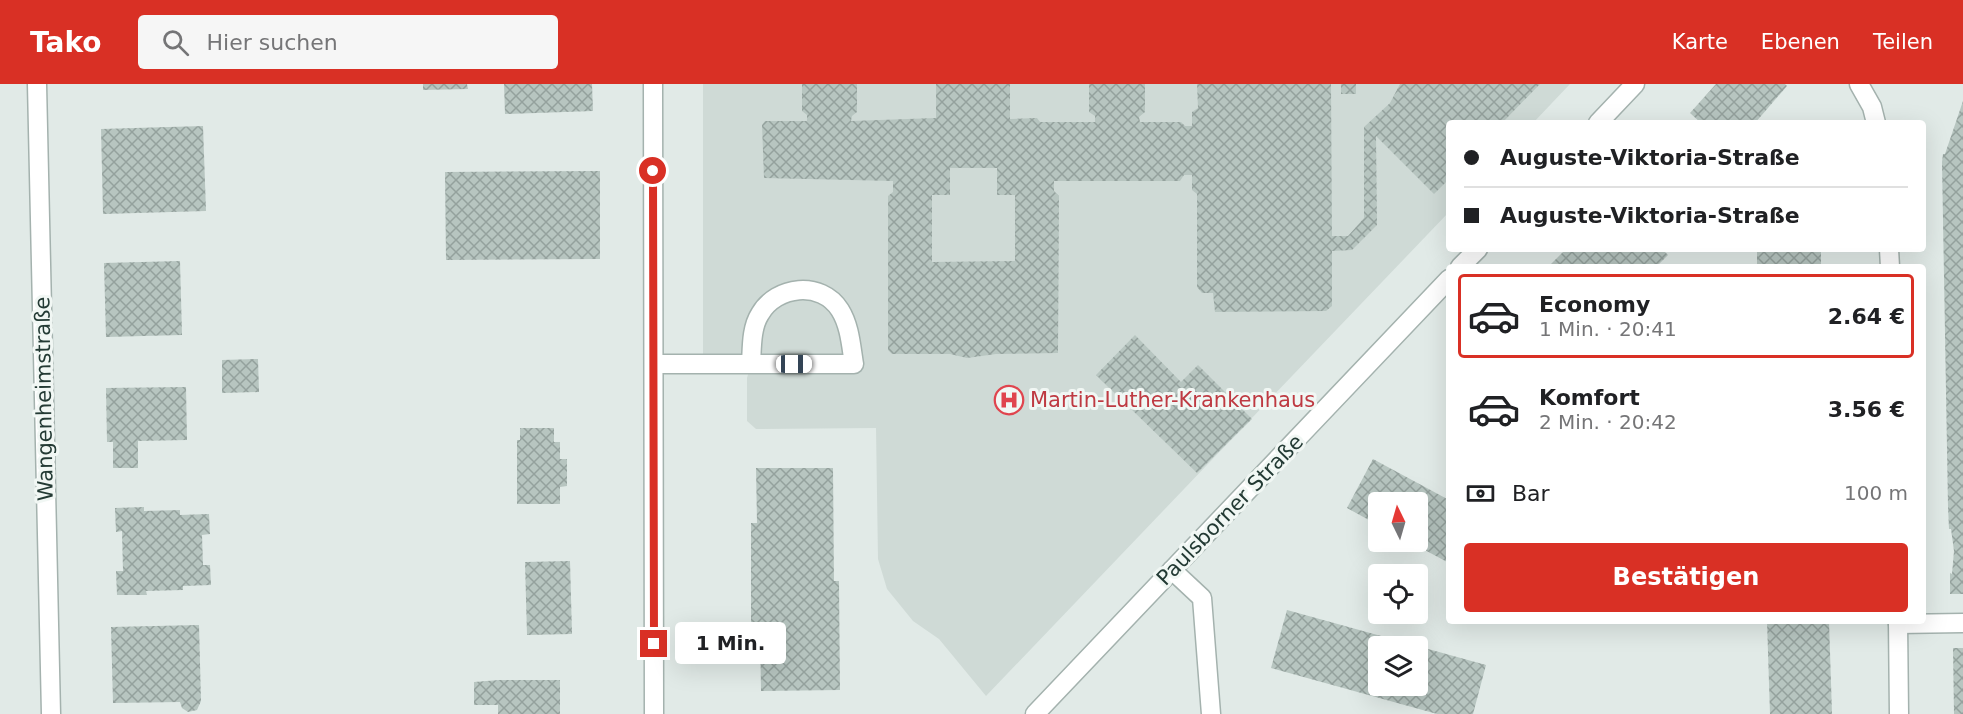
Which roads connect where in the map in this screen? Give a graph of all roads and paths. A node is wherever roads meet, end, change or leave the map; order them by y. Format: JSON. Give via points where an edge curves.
{"nodes":[{"id":1,"x":37,"y":84,"type":"edge"},
{"id":2,"x":653,"y":84,"type":"edge"},
{"id":3,"x":1635,"y":84,"type":"edge"},
{"id":4,"x":1859,"y":84,"type":"edge"},
{"id":5,"x":1601,"y":120,"type":"edge"},
{"id":6,"x":1875,"y":120,"type":"edge"},
{"id":7,"x":1475,"y":252,"type":"edge"},
{"id":8,"x":1463,"y":264,"type":"edge"},
{"id":9,"x":1446,"y":282,"type":"edge"},
{"id":10,"x":654,"y":364,"type":"junction"},
{"id":11,"x":751,"y":364,"type":"junction"},
{"id":12,"x":1172,"y":570,"type":"junction"},
{"id":13,"x":1926,"y":623,"type":"edge"},
{"id":14,"x":1963,"y":623,"type":"edge"},
{"id":15,"x":1898,"y":624,"type":"edge"},
{"id":16,"x":51,"y":714,"type":"edge"},
{"id":17,"x":654,"y":714,"type":"edge"},
{"id":18,"x":1035,"y":714,"type":"edge"},
{"id":19,"x":1211,"y":714,"type":"edge"},
{"id":20,"x":1899,"y":714,"type":"edge"}],
"edges":[{"from":1,"to":16,"type":"street","name":"Wangenheimstraße"},
{"from":2,"to":10,"type":"street"},
{"from":3,"to":5,"type":"street"},
{"from":4,"to":6,"type":"street"},
{"from":7,"to":8,"type":"street"},
{"from":9,"to":12,"type":"street","name":"Paulsborner Straße"},
{"from":10,"to":11,"type":"street"},
{"from":10,"to":17,"type":"street"},
{"from":11,"to":11,"type":"street","via":[[756,325],[769,301],[783,292],[816,292],[840,310],[854,364],[816,369]]},
{"from":12,"to":18,"type":"street","name":"Paulsborner Straße"},
{"from":12,"to":19,"type":"street","via":[[1202,598]]},
{"from":13,"to":14,"type":"street"},
{"from":15,"to":20,"type":"street"}]}
